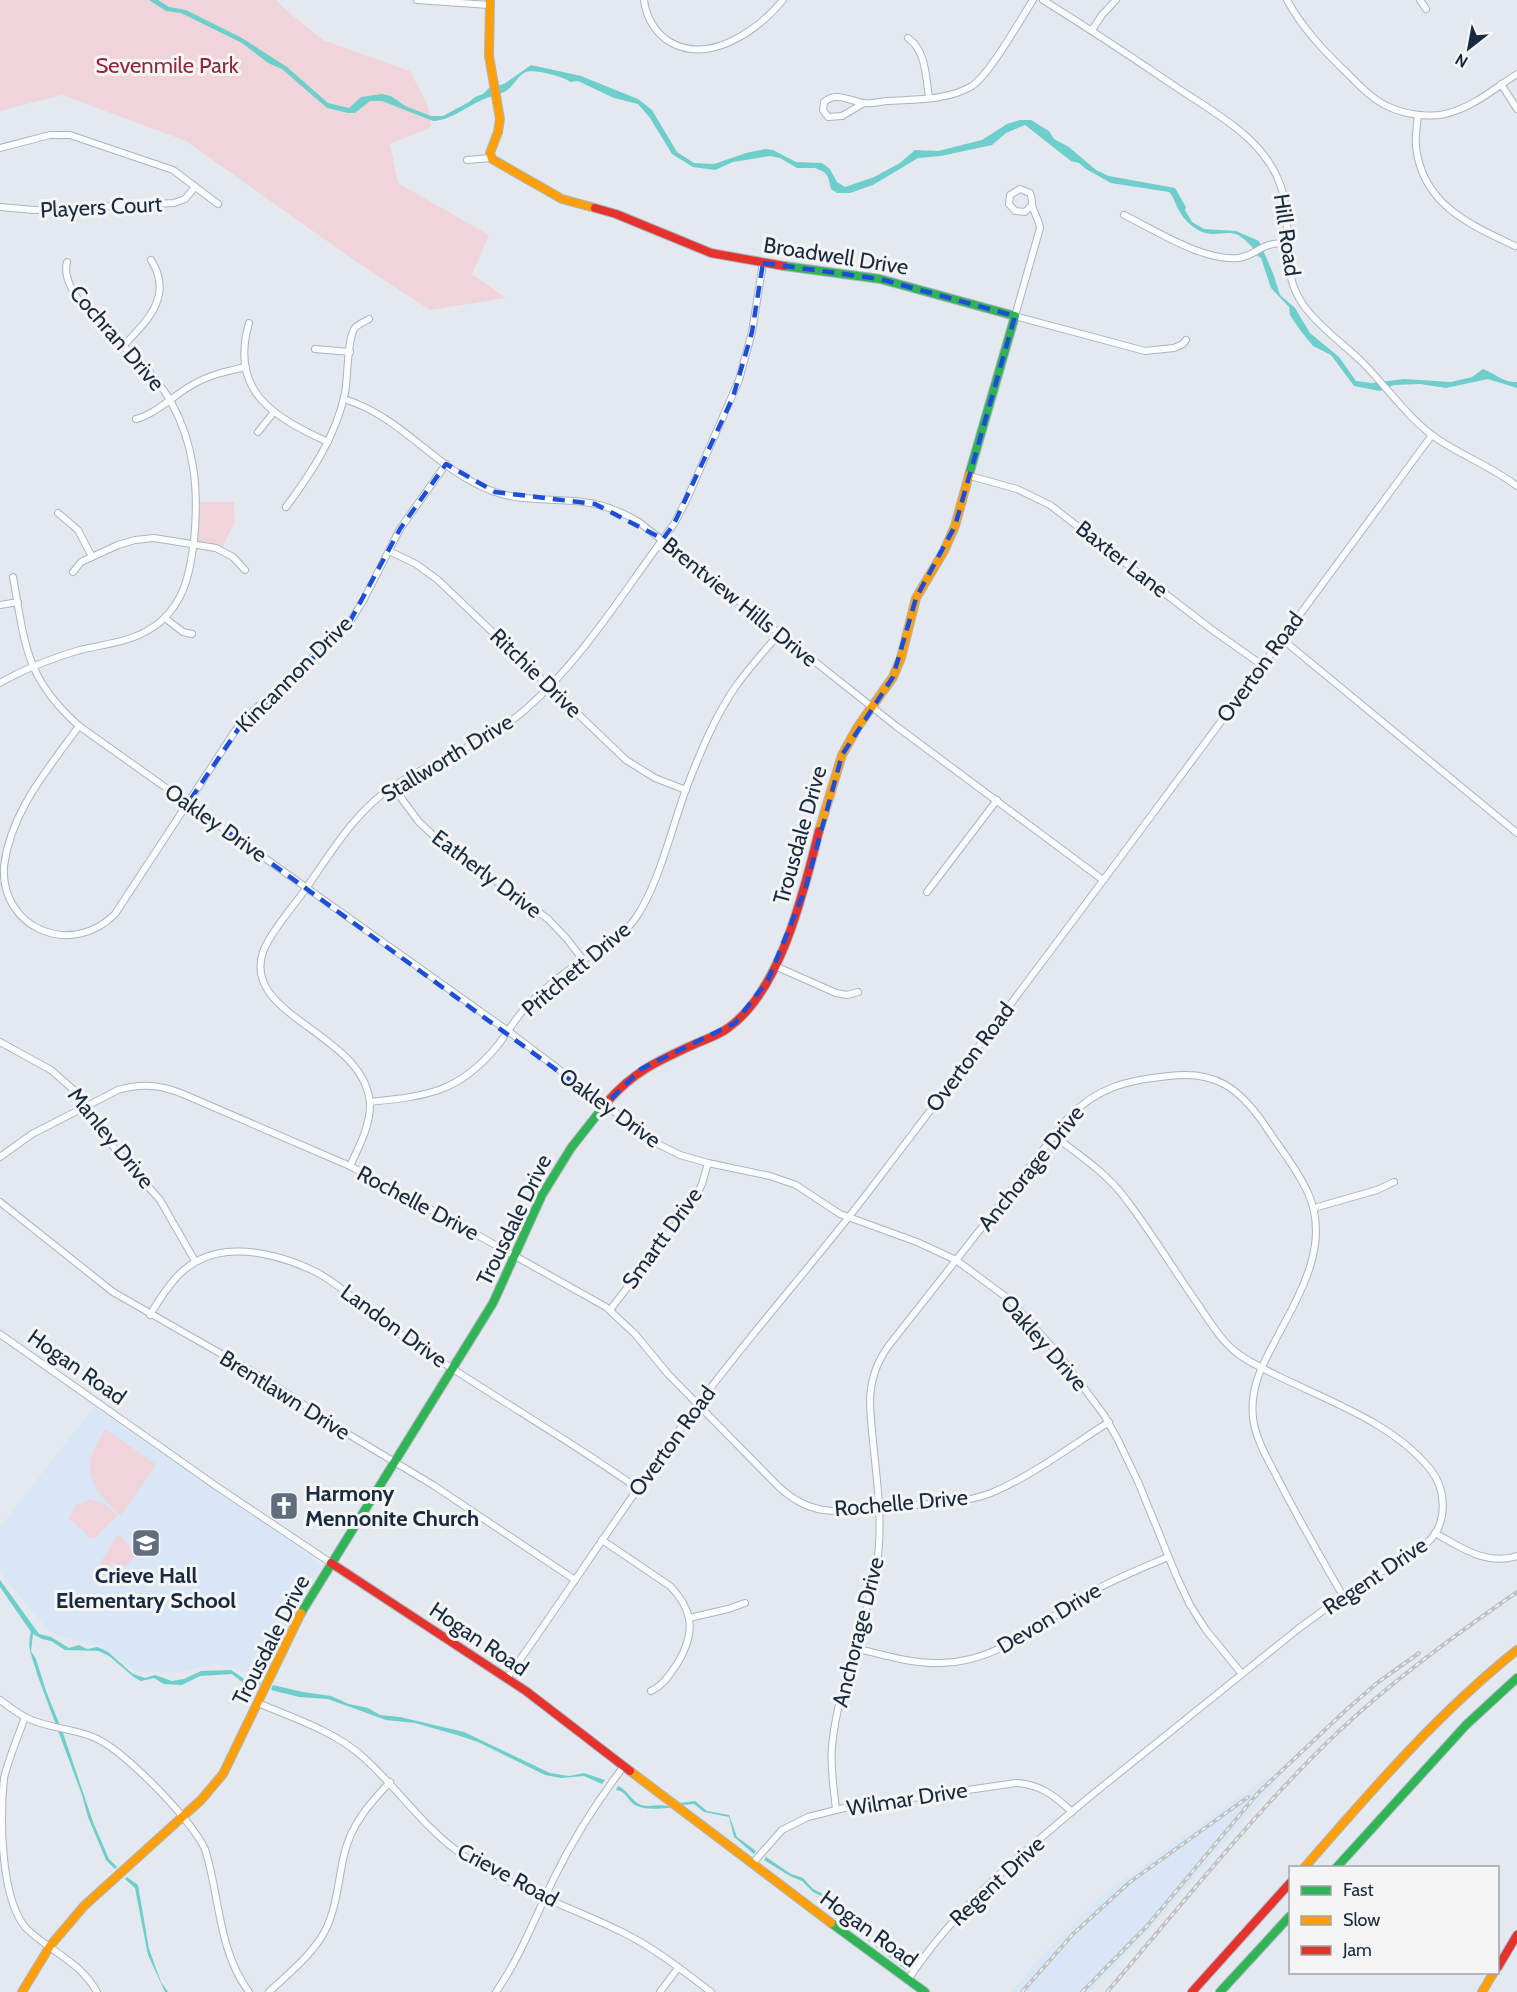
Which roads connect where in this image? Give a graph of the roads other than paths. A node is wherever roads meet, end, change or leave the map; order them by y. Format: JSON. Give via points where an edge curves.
{"nodes":[{"id":1,"x":417,"y":0,"type":"edge"},
{"id":2,"x":644,"y":0,"type":"edge"},
{"id":3,"x":783,"y":0,"type":"edge"},
{"id":4,"x":1033,"y":0,"type":"edge"},
{"id":5,"x":1043,"y":0,"type":"edge"},
{"id":6,"x":1116,"y":0,"type":"edge"},
{"id":7,"x":1287,"y":0,"type":"edge"},
{"id":8,"x":1420,"y":0,"type":"edge"},
{"id":9,"x":489,"y":3,"type":"edge"},
{"id":10,"x":1426,"y":9,"type":"dead end"},
{"id":11,"x":1092,"y":30,"type":"junction"},
{"id":12,"x":908,"y":38,"type":"dead end"},
{"id":13,"x":1517,"y":74,"type":"edge"},
{"id":14,"x":1501,"y":84,"type":"junction"},
{"id":15,"x":928,"y":98,"type":"junction"},
{"id":16,"x":864,"y":103,"type":"junction"},
{"id":17,"x":1517,"y":109,"type":"edge"},
{"id":18,"x":1418,"y":114,"type":"junction"},
{"id":19,"x":0,"y":148,"type":"edge"},
{"id":20,"x":491,"y":157,"type":"junction"},
{"id":21,"x":467,"y":160,"type":"dead end"},
{"id":22,"x":195,"y":187,"type":"junction"},
{"id":23,"x":218,"y":204,"type":"dead end"},
{"id":24,"x":1031,"y":206,"type":"dead end"},
{"id":25,"x":0,"y":207,"type":"edge"},
{"id":26,"x":1124,"y":215,"type":"dead end"},
{"id":27,"x":1286,"y":244,"type":"junction"},
{"id":28,"x":1515,"y":246,"type":"dead end"},
{"id":29,"x":151,"y":260,"type":"dead end"},
{"id":30,"x":67,"y":262,"type":"dead end"},
{"id":31,"x":763,"y":262,"type":"junction"},
{"id":32,"x":1015,"y":316,"type":"junction"},
{"id":33,"x":369,"y":319,"type":"dead end"},
{"id":34,"x":249,"y":323,"type":"dead end"},
{"id":35,"x":1186,"y":340,"type":"dead end"},
{"id":36,"x":124,"y":345,"type":"junction"},
{"id":37,"x":315,"y":349,"type":"dead end"},
{"id":38,"x":350,"y":352,"type":"junction"},
{"id":39,"x":246,"y":367,"type":"junction"},
{"id":40,"x":169,"y":399,"type":"junction"},
{"id":41,"x":344,"y":399,"type":"junction"},
{"id":42,"x":274,"y":412,"type":"junction"},
{"id":43,"x":136,"y":419,"type":"dead end"},
{"id":44,"x":258,"y":432,"type":"dead end"},
{"id":45,"x":1432,"y":435,"type":"junction"},
{"id":46,"x":328,"y":441,"type":"junction"},
{"id":47,"x":446,"y":464,"type":"junction"},
{"id":48,"x":970,"y":476,"type":"junction"},
{"id":49,"x":1517,"y":476,"type":"edge"},
{"id":50,"x":1514,"y":484,"type":"edge"},
{"id":51,"x":286,"y":507,"type":"dead end"},
{"id":52,"x":58,"y":513,"type":"dead end"},
{"id":53,"x":663,"y":539,"type":"junction"},
{"id":54,"x":194,"y":543,"type":"junction"},
{"id":55,"x":389,"y":551,"type":"junction"},
{"id":56,"x":92,"y":557,"type":"junction"},
{"id":57,"x":245,"y":570,"type":"dead end"},
{"id":58,"x":73,"y":572,"type":"dead end"},
{"id":59,"x":13,"y":577,"type":"dead end"},
{"id":60,"x":18,"y":602,"type":"junction"},
{"id":61,"x":0,"y":605,"type":"edge"},
{"id":62,"x":165,"y":618,"type":"junction"},
{"id":63,"x":779,"y":633,"type":"junction"},
{"id":64,"x":192,"y":634,"type":"dead end"},
{"id":65,"x":1282,"y":639,"type":"junction"},
{"id":66,"x":1262,"y":665,"type":"junction"},
{"id":67,"x":33,"y":667,"type":"junction"},
{"id":68,"x":0,"y":683,"type":"edge"},
{"id":69,"x":549,"y":687,"type":"junction"},
{"id":70,"x":873,"y":707,"type":"junction"},
{"id":71,"x":79,"y":726,"type":"junction"},
{"id":72,"x":393,"y":787,"type":"junction"},
{"id":73,"x":686,"y":790,"type":"junction"},
{"id":74,"x":996,"y":800,"type":"junction"},
{"id":75,"x":188,"y":803,"type":"junction"},
{"id":76,"x":1517,"y":833,"type":"edge"},
{"id":77,"x":1103,"y":880,"type":"junction"},
{"id":78,"x":307,"y":887,"type":"junction"},
{"id":79,"x":927,"y":891,"type":"dead end"},
{"id":80,"x":583,"y":960,"type":"junction"},
{"id":81,"x":775,"y":966,"type":"junction"},
{"id":82,"x":858,"y":992,"type":"dead end"},
{"id":83,"x":508,"y":1030,"type":"junction"},
{"id":84,"x":0,"y":1042,"type":"edge"},
{"id":85,"x":370,"y":1102,"type":"junction"},
{"id":86,"x":605,"y":1105,"type":"junction"},
{"id":87,"x":86,"y":1106,"type":"junction"},
{"id":88,"x":1054,"y":1136,"type":"junction"},
{"id":89,"x":0,"y":1157,"type":"edge"},
{"id":90,"x":708,"y":1163,"type":"junction"},
{"id":91,"x":350,"y":1166,"type":"junction"},
{"id":92,"x":1394,"y":1182,"type":"dead end"},
{"id":93,"x":0,"y":1202,"type":"edge"},
{"id":94,"x":1314,"y":1208,"type":"junction"},
{"id":95,"x":848,"y":1216,"type":"junction"},
{"id":96,"x":515,"y":1256,"type":"junction"},
{"id":97,"x":956,"y":1260,"type":"junction"},
{"id":98,"x":195,"y":1261,"type":"junction"},
{"id":99,"x":610,"y":1310,"type":"junction"},
{"id":100,"x":150,"y":1315,"type":"junction"},
{"id":101,"x":0,"y":1334,"type":"edge"},
{"id":102,"x":1261,"y":1367,"type":"junction"},
{"id":103,"x":452,"y":1368,"type":"junction"},
{"id":104,"x":699,"y":1404,"type":"junction"},
{"id":105,"x":1108,"y":1422,"type":"junction"},
{"id":106,"x":395,"y":1462,"type":"junction"},
{"id":107,"x":637,"y":1488,"type":"junction"},
{"id":108,"x":878,"y":1507,"type":"junction"},
{"id":109,"x":1436,"y":1533,"type":"junction"},
{"id":110,"x":602,"y":1540,"type":"junction"},
{"id":111,"x":1517,"y":1556,"type":"edge"},
{"id":112,"x":1168,"y":1557,"type":"junction"},
{"id":113,"x":331,"y":1563,"type":"junction"},
{"id":114,"x":575,"y":1580,"type":"junction"},
{"id":115,"x":1343,"y":1596,"type":"junction"},
{"id":116,"x":745,"y":1603,"type":"dead end"},
{"id":117,"x":689,"y":1618,"type":"junction"},
{"id":118,"x":855,"y":1648,"type":"junction"},
{"id":119,"x":1517,"y":1650,"type":"edge"},
{"id":120,"x":1242,"y":1674,"type":"junction"},
{"id":121,"x":507,"y":1678,"type":"junction"},
{"id":122,"x":1517,"y":1678,"type":"edge"},
{"id":123,"x":651,"y":1691,"type":"dead end"},
{"id":124,"x":0,"y":1700,"type":"edge"},
{"id":125,"x":258,"y":1703,"type":"junction"},
{"id":126,"x":26,"y":1717,"type":"junction"},
{"id":127,"x":624,"y":1766,"type":"junction"},
{"id":128,"x":390,"y":1782,"type":"junction"},
{"id":129,"x":836,"y":1810,"type":"junction"},
{"id":130,"x":1072,"y":1812,"type":"junction"},
{"id":131,"x":182,"y":1817,"type":"junction"},
{"id":132,"x":1,"y":1862,"type":"edge"},
{"id":133,"x":752,"y":1864,"type":"junction"},
{"id":134,"x":1306,"y":1866,"type":"edge"},
{"id":135,"x":1338,"y":1866,"type":"edge"},
{"id":136,"x":1289,"y":1884,"type":"edge"},
{"id":137,"x":545,"y":1897,"type":"junction"},
{"id":138,"x":1289,"y":1917,"type":"edge"},
{"id":139,"x":1515,"y":1942,"type":"edge"},
{"id":140,"x":50,"y":1946,"type":"junction"},
{"id":141,"x":1499,"y":1964,"type":"edge"},
{"id":142,"x":678,"y":1968,"type":"junction"},
{"id":143,"x":1493,"y":1974,"type":"edge"},
{"id":144,"x":908,"y":1980,"type":"junction"},
{"id":145,"x":22,"y":1992,"type":"edge"},
{"id":146,"x":97,"y":1992,"type":"edge"},
{"id":147,"x":249,"y":1992,"type":"edge"},
{"id":148,"x":269,"y":1992,"type":"edge"},
{"id":149,"x":496,"y":1992,"type":"edge"},
{"id":150,"x":660,"y":1992,"type":"edge"},
{"id":151,"x":711,"y":1992,"type":"edge"},
{"id":152,"x":925,"y":1992,"type":"edge"},
{"id":153,"x":1192,"y":1992,"type":"edge"},
{"id":154,"x":1220,"y":1992,"type":"edge"},
{"id":155,"x":1482,"y":1992,"type":"edge"}],
"edges":[{"from":1,"to":9,"type":"street"},
{"from":2,"to":3,"type":"street","via":[[649,19],[661,35],[677,45],[698,50],[741,36]]},
{"from":4,"to":15,"type":"street","via":[[975,83],[956,93]]},
{"from":5,"to":11,"type":"street","name":"Hill Road"},
{"from":6,"to":11,"type":"street"},
{"from":7,"to":18,"type":"street","via":[[1312,38],[1367,92],[1391,108]]},
{"from":8,"to":10,"type":"street"},
{"from":9,"to":20,"type":"main road","via":[[489,49],[500,124]]},
{"from":11,"to":27,"type":"street","name":"Hill Road","via":[[1230,123],[1260,149],[1282,190]]},
{"from":12,"to":15,"type":"street","via":[[919,51]]},
{"from":13,"to":14,"type":"street"},
{"from":14,"to":17,"type":"street"},
{"from":14,"to":18,"type":"street","via":[[1450,112]]},
{"from":15,"to":16,"type":"street"},
{"from":16,"to":16,"type":"street","via":[[833,97],[824,102],[823,110],[828,117],[838,117]]},
{"from":18,"to":28,"type":"street","via":[[1417,151],[1434,192],[1459,217]]},
{"from":19,"to":22,"type":"street","name":"Players Court","via":[[50,135],[70,135],[167,168]]},
{"from":20,"to":21,"type":"street"},
{"from":20,"to":31,"type":"main road","name":"Broadwell Drive","via":[[562,199],[616,214],[711,253]]},
{"from":22,"to":23,"type":"street","name":"Players Court"},
{"from":22,"to":25,"type":"street","name":"Players Court","via":[[185,199],[174,203],[34,210]]},
{"from":24,"to":32,"type":"street","via":[[1039,232]]},
{"from":26,"to":27,"type":"street","via":[[1214,256],[1239,258],[1273,243]]},
{"from":27,"to":45,"type":"street","name":"Hill Road","via":[[1290,278],[1302,303]]},
{"from":29,"to":36,"type":"street","via":[[159,280],[156,306]]},
{"from":30,"to":36,"type":"street","name":"Cochran Drive","via":[[66,279],[75,296]]},
{"from":31,"to":32,"type":"main road","name":"Broadwell Drive","via":[[880,279]]},
{"from":31,"to":53,"type":"street","name":"Stallworth Drive","via":[[752,332],[739,380],[686,501]]},
{"from":32,"to":35,"type":"street","name":"Broadwell Drive","via":[[1145,351],[1174,348]]},
{"from":32,"to":48,"type":"main road","name":"Trousdale Drive"},
{"from":33,"to":38,"type":"street","via":[[355,328]]},
{"from":34,"to":39,"type":"street"},
{"from":36,"to":40,"type":"street","name":"Cochran Drive"},
{"from":37,"to":38,"type":"street"},
{"from":38,"to":41,"type":"street"},
{"from":39,"to":40,"type":"street","via":[[208,376]]},
{"from":39,"to":42,"type":"street","via":[[256,393]]},
{"from":40,"to":43,"type":"street"},
{"from":40,"to":54,"type":"street","name":"Cochran Drive","via":[[184,431],[195,474]]},
{"from":41,"to":46,"type":"street"},
{"from":41,"to":47,"type":"street","name":"Brentview Hills Drive","via":[[383,416]]},
{"from":42,"to":44,"type":"street"},
{"from":42,"to":46,"type":"street"},
{"from":45,"to":50,"type":"street","name":"Hill Road"},
{"from":45,"to":65,"type":"street","name":"Overton Road"},
{"from":46,"to":51,"type":"street"},
{"from":47,"to":53,"type":"street","name":"Brentview Hills Drive","via":[[474,483],[503,495],[612,508]]},
{"from":47,"to":55,"type":"street","name":"Kincannon Drive"},
{"from":48,"to":66,"type":"street","name":"Baxter Lane","via":[[1017,489],[1050,505]]},
{"from":48,"to":70,"type":"main road","name":"Trousdale Drive","via":[[952,535],[914,602],[895,673]]},
{"from":49,"to":50,"type":"street"},
{"from":52,"to":56,"type":"street","via":[[78,530]]},
{"from":53,"to":63,"type":"street","name":"Brentview Hills Drive"},
{"from":53,"to":69,"type":"street","name":"Stallworth Drive"},
{"from":54,"to":56,"type":"street","via":[[139,539]]},
{"from":54,"to":57,"type":"street","via":[[225,552]]},
{"from":54,"to":62,"type":"street","name":"Cochran Drive","via":[[186,585]]},
{"from":55,"to":69,"type":"street","name":"Ritchie Drive","via":[[438,580]]},
{"from":55,"to":75,"type":"street","name":"Kincannon Drive","via":[[348,625],[241,725]]},
{"from":56,"to":58,"type":"street","via":[[78,564]]},
{"from":59,"to":60,"type":"street","name":"Oakley Drive"},
{"from":60,"to":61,"type":"street"},
{"from":60,"to":67,"type":"street","name":"Oakley Drive"},
{"from":62,"to":64,"type":"street"},
{"from":62,"to":67,"type":"street","name":"Cochran Drive","via":[[135,638]]},
{"from":63,"to":70,"type":"street","name":"Brentview Hills Drive"},
{"from":63,"to":73,"type":"street","name":"Pritchett Drive","via":[[725,702]]},
{"from":65,"to":66,"type":"street","name":"Overton Road"},
{"from":65,"to":76,"type":"street"},
{"from":66,"to":77,"type":"street","name":"Overton Road"},
{"from":67,"to":68,"type":"street","name":"Cochran Drive"},
{"from":67,"to":71,"type":"street","name":"Oakley Drive","via":[[55,703]]},
{"from":69,"to":72,"type":"street","name":"Stallworth Drive","via":[[489,736]]},
{"from":69,"to":73,"type":"street","name":"Ritchie Drive","via":[[626,760],[655,778]]},
{"from":70,"to":74,"type":"street","name":"Brentview Hills Drive"},
{"from":70,"to":81,"type":"main road","name":"Trousdale Drive","via":[[853,733],[839,761],[805,891]]},
{"from":71,"to":75,"type":"street","name":"Oakley Drive"},
{"from":71,"to":75,"type":"street","name":"Kincannon Drive","via":[[29,795],[9,843],[5,888],[15,909],[29,923],[45,932],[69,936],[88,933],[109,921]]},
{"from":72,"to":78,"type":"street","name":"Stallworth Drive","via":[[357,818]]},
{"from":72,"to":80,"type":"street","name":"Eatherly Drive","via":[[434,836],[548,919]]},
{"from":73,"to":80,"type":"street","name":"Pritchett Drive","via":[[639,914],[621,934]]},
{"from":74,"to":77,"type":"street","name":"Brentview Hills Drive"},
{"from":74,"to":79,"type":"street"},
{"from":75,"to":78,"type":"street","name":"Oakley Drive"},
{"from":77,"to":95,"type":"street","name":"Overton Road"},
{"from":78,"to":83,"type":"street","name":"Oakley Drive"},
{"from":78,"to":85,"type":"street","name":"Stallworth Drive","via":[[265,947],[262,980],[277,1002],[352,1062],[364,1081]]},
{"from":80,"to":83,"type":"street","name":"Pritchett Drive","via":[[537,996]]},
{"from":81,"to":82,"type":"street","via":[[840,994]]},
{"from":81,"to":86,"type":"main road","name":"Trousdale Drive","via":[[756,1000],[737,1021],[712,1037],[641,1069]]},
{"from":83,"to":85,"type":"street","name":"Pritchett Drive","via":[[478,1066],[453,1085],[411,1098]]},
{"from":83,"to":86,"type":"street","name":"Oakley Drive"},
{"from":84,"to":87,"type":"street","name":"Manley Drive","via":[[56,1074]]},
{"from":85,"to":91,"type":"street","via":[[364,1133]]},
{"from":86,"to":90,"type":"street","name":"Oakley Drive","via":[[666,1149]]},
{"from":86,"to":96,"type":"main road","name":"Trousdale Drive","via":[[550,1180]]},
{"from":87,"to":89,"type":"street","name":"Rochelle Drive","via":[[22,1139]]},
{"from":87,"to":91,"type":"street","name":"Rochelle Drive","via":[[132,1086],[159,1086]]},
{"from":87,"to":98,"type":"street","name":"Manley Drive","via":[[110,1143],[160,1200]]},
{"from":88,"to":94,"type":"street","name":"Anchorage Drive","via":[[1082,1104],[1106,1089],[1148,1078],[1185,1074],[1207,1077],[1231,1087],[1249,1104],[1302,1181]]},
{"from":88,"to":97,"type":"street","name":"Anchorage Drive"},
{"from":88,"to":102,"type":"street","name":"Regent Drive","via":[[1118,1188],[1221,1337]]},
{"from":90,"to":95,"type":"street","name":"Oakley Drive","via":[[790,1182]]},
{"from":90,"to":99,"type":"street","name":"Smartt Drive","via":[[693,1202]]},
{"from":91,"to":96,"type":"street","name":"Rochelle Drive"},
{"from":92,"to":94,"type":"street"},
{"from":93,"to":100,"type":"street","name":"Brentlawn Drive","via":[[98,1281]]},
{"from":94,"to":102,"type":"street","name":"Anchorage Drive","via":[[1314,1258]]},
{"from":95,"to":97,"type":"street","name":"Oakley Drive"},
{"from":95,"to":104,"type":"street","name":"Overton Road"},
{"from":96,"to":99,"type":"street","name":"Rochelle Drive"},
{"from":96,"to":103,"type":"main road","name":"Trousdale Drive","via":[[493,1303]]},
{"from":97,"to":105,"type":"street","name":"Oakley Drive","via":[[1022,1312],[1083,1385]]},
{"from":97,"to":108,"type":"street","name":"Anchorage Drive","via":[[884,1351],[873,1374],[870,1402]]},
{"from":98,"to":100,"type":"street","name":"Landon Drive","via":[[172,1280]]},
{"from":98,"to":103,"type":"street","name":"Landon Drive","via":[[237,1252],[304,1266]]},
{"from":99,"to":104,"type":"street","name":"Rochelle Drive"},
{"from":100,"to":106,"type":"street","name":"Brentlawn Drive","via":[[265,1379]]},
{"from":101,"to":113,"type":"street","name":"Hogan Road"},
{"from":102,"to":109,"type":"street","name":"Regent Drive","via":[[1366,1420],[1419,1458],[1435,1476],[1442,1493],[1442,1514]]},
{"from":102,"to":115,"type":"street","name":"Anchorage Drive","via":[[1253,1400],[1256,1433]]},
{"from":103,"to":106,"type":"main road","name":"Trousdale Drive"},
{"from":103,"to":107,"type":"street","name":"Landon Drive"},
{"from":104,"to":107,"type":"street","name":"Overton Road"},
{"from":104,"to":108,"type":"street","name":"Rochelle Drive","via":[[796,1500],[830,1510]]},
{"from":105,"to":108,"type":"street","name":"Rochelle Drive","via":[[1012,1483],[982,1496]]},
{"from":105,"to":112,"type":"street","name":"Oakley Drive","via":[[1139,1484]]},
{"from":106,"to":113,"type":"main road","name":"Trousdale Drive"},
{"from":106,"to":114,"type":"street","name":"Brentlawn Drive"},
{"from":107,"to":110,"type":"street","name":"Overton Road"},
{"from":108,"to":118,"type":"street","name":"Anchorage Drive","via":[[877,1564]]},
{"from":109,"to":111,"type":"street","via":[[1482,1558]]},
{"from":109,"to":115,"type":"street","name":"Regent Drive","via":[[1414,1552]]},
{"from":110,"to":114,"type":"street","name":"Overton Road"},
{"from":110,"to":117,"type":"street","via":[[670,1586]]},
{"from":112,"to":118,"type":"street","name":"Devon Drive","via":[[1103,1586],[1022,1637],[980,1657],[933,1663]]},
{"from":112,"to":120,"type":"street","name":"Oakley Drive","via":[[1201,1623]]},
{"from":113,"to":121,"type":"main road","name":"Hogan Road"},
{"from":113,"to":125,"type":"main road","name":"Trousdale Drive","via":[[305,1605]]},
{"from":114,"to":121,"type":"street","name":"Overton Road"},
{"from":115,"to":120,"type":"street","name":"Regent Drive"},
{"from":116,"to":117,"type":"street"},
{"from":117,"to":123,"type":"street","via":[[684,1651],[663,1683]]},
{"from":118,"to":129,"type":"street","name":"Anchorage Drive","via":[[832,1744]]},
{"from":119,"to":134,"type":"main road","via":[[1437,1720]]},
{"from":120,"to":130,"type":"street","name":"Regent Drive"},
{"from":121,"to":127,"type":"main road","name":"Hogan Road"},
{"from":122,"to":135,"type":"main road","via":[[1466,1725]]},
{"from":124,"to":126,"type":"street"},
{"from":125,"to":128,"type":"street","name":"Crieve Road","via":[[339,1741]]},
{"from":125,"to":131,"type":"main road","name":"Trousdale Drive","via":[[225,1772]]},
{"from":126,"to":131,"type":"street","via":[[98,1739],[122,1754]]},
{"from":126,"to":132,"type":"street","via":[[3,1783]]},
{"from":127,"to":133,"type":"main road","name":"Hogan Road"},
{"from":127,"to":137,"type":"street","via":[[580,1832]]},
{"from":128,"to":137,"type":"street","name":"Crieve Road","via":[[460,1854]]},
{"from":128,"to":148,"type":"street","via":[[354,1828],[324,1933],[307,1956]]},
{"from":129,"to":130,"type":"street","name":"Wilmar Drive","via":[[1016,1783],[1045,1790]]},
{"from":129,"to":133,"type":"street","name":"Wilmar Drive","via":[[789,1825]]},
{"from":130,"to":144,"type":"street","name":"Regent Drive","via":[[964,1908]]},
{"from":131,"to":140,"type":"main road","name":"Trousdale Drive","via":[[84,1906]]},
{"from":131,"to":147,"type":"street","via":[[204,1847],[227,1949]]},
{"from":132,"to":140,"type":"street","via":[[12,1909],[26,1928]]},
{"from":133,"to":144,"type":"main road","name":"Hogan Road"},
{"from":136,"to":153,"type":"main road"},
{"from":137,"to":142,"type":"street","name":"Crieve Road","via":[[626,1934]]},
{"from":137,"to":149,"type":"street"},
{"from":138,"to":154,"type":"main road"},
{"from":139,"to":141,"type":"main road"},
{"from":140,"to":145,"type":"main road","name":"Trousdale Drive"},
{"from":140,"to":146,"type":"street","via":[[79,1968]]},
{"from":142,"to":150,"type":"street"},
{"from":142,"to":151,"type":"street","name":"Crieve Road"},
{"from":143,"to":155,"type":"main road"},
{"from":144,"to":152,"type":"main road","name":"Hogan Road"}]}
